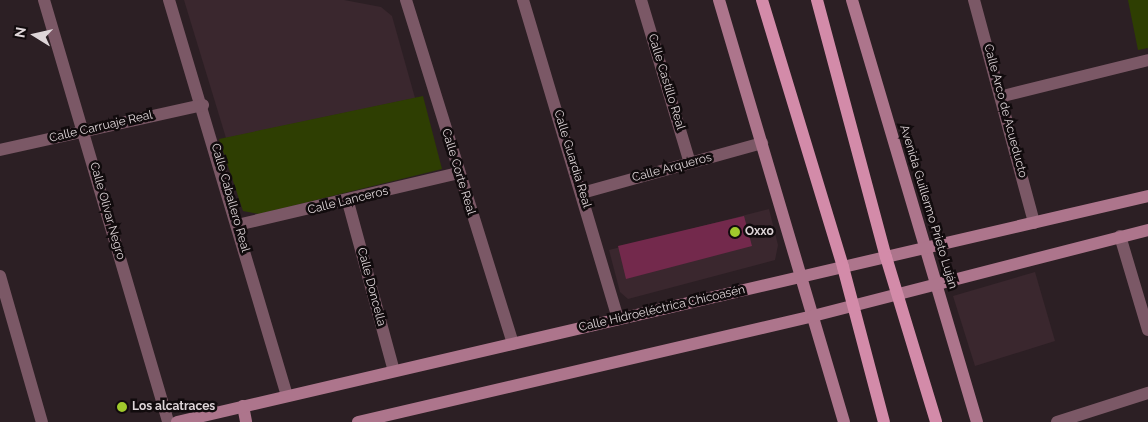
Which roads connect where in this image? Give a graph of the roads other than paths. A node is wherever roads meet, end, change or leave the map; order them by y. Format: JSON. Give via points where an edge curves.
{"nodes":[{"id":1,"x":44,"y":0,"type":"edge"},
{"id":2,"x":169,"y":0,"type":"edge"},
{"id":3,"x":406,"y":0,"type":"edge"},
{"id":4,"x":523,"y":0,"type":"edge"},
{"id":5,"x":641,"y":0,"type":"edge"},
{"id":6,"x":719,"y":0,"type":"edge"},
{"id":7,"x":762,"y":0,"type":"edge"},
{"id":8,"x":852,"y":0,"type":"edge"},
{"id":9,"x":974,"y":0,"type":"edge"},
{"id":10,"x":818,"y":3,"type":"edge"},
{"id":11,"x":1148,"y":60,"type":"edge"},
{"id":12,"x":1003,"y":96,"type":"junction"},
{"id":13,"x":203,"y":105,"type":"junction"},
{"id":14,"x":84,"y":131,"type":"junction"},
{"id":15,"x":762,"y":144,"type":"junction"},
{"id":16,"x":0,"y":150,"type":"edge"},
{"id":17,"x":690,"y":163,"type":"junction"},
{"id":18,"x":458,"y":174,"type":"junction"},
{"id":19,"x":582,"y":193,"type":"junction"},
{"id":20,"x":1148,"y":196,"type":"edge"},
{"id":21,"x":348,"y":202,"type":"junction"},
{"id":22,"x":1034,"y":223,"type":"junction"},
{"id":23,"x":238,"y":225,"type":"junction"},
{"id":24,"x":1148,"y":230,"type":"edge"},
{"id":25,"x":1120,"y":236,"type":"junction"},
{"id":26,"x":925,"y":248,"type":"junction"},
{"id":27,"x":886,"y":257,"type":"junction"},
{"id":28,"x":843,"y":267,"type":"junction"},
{"id":29,"x":0,"y":276,"type":"edge"},
{"id":30,"x":801,"y":276,"type":"junction"},
{"id":31,"x":936,"y":283,"type":"junction"},
{"id":32,"x":896,"y":294,"type":"junction"},
{"id":33,"x":853,"y":305,"type":"junction"},
{"id":34,"x":812,"y":316,"type":"junction"},
{"id":35,"x":618,"y":319,"type":"junction"},
{"id":36,"x":1148,"y":330,"type":"edge"},
{"id":37,"x":513,"y":344,"type":"junction"},
{"id":38,"x":394,"y":371,"type":"junction"},
{"id":39,"x":1148,"y":393,"type":"edge"},
{"id":40,"x":287,"y":396,"type":"junction"},
{"id":41,"x":243,"y":406,"type":"junction"},
{"id":42,"x":42,"y":422,"type":"edge"},
{"id":43,"x":168,"y":422,"type":"edge"},
{"id":44,"x":177,"y":422,"type":"edge"},
{"id":45,"x":246,"y":422,"type":"edge"},
{"id":46,"x":358,"y":422,"type":"edge"},
{"id":47,"x":844,"y":422,"type":"edge"},
{"id":48,"x":884,"y":422,"type":"edge"},
{"id":49,"x":936,"y":422,"type":"edge"},
{"id":50,"x":978,"y":422,"type":"edge"},
{"id":51,"x":1057,"y":422,"type":"edge"}],
"edges":[{"from":1,"to":14,"type":"street","name":"Calle Olivar Negro"},
{"from":2,"to":13,"type":"street","name":"Calle Caballero Real"},
{"from":3,"to":18,"type":"street","name":"Calle Corte Real"},
{"from":4,"to":19,"type":"street","name":"Calle Guardia Real"},
{"from":5,"to":17,"type":"street","name":"Calle Castillo Real"},
{"from":6,"to":15,"type":"main road"},
{"from":7,"to":28,"type":"main road"},
{"from":8,"to":26,"type":"main road","name":"Avenida Guillermo Prieto Luján"},
{"from":9,"to":12,"type":"street","name":"Calle Arco de Acueducto"},
{"from":10,"to":27,"type":"main road"},
{"from":11,"to":12,"type":"street"},
{"from":12,"to":22,"type":"street","name":"Calle Arco de Acueducto"},
{"from":13,"to":14,"type":"street","name":"Calle Carruaje Real"},
{"from":13,"to":23,"type":"street","name":"Calle Caballero Real"},
{"from":14,"to":16,"type":"street","name":"Calle Carruaje Real"},
{"from":14,"to":43,"type":"street","name":"Calle Olivar Negro"},
{"from":15,"to":17,"type":"street","name":"Calle Arqueros"},
{"from":15,"to":30,"type":"main road"},
{"from":17,"to":19,"type":"street","name":"Calle Arqueros"},
{"from":18,"to":21,"type":"street","name":"Calle Lanceros"},
{"from":18,"to":37,"type":"street","name":"Calle Corte Real"},
{"from":19,"to":35,"type":"street","name":"Calle Guardia Real"},
{"from":20,"to":22,"type":"main road","name":"Calle Hidroeléctrica Chicoasén"},
{"from":21,"to":23,"type":"street","name":"Calle Lanceros"},
{"from":21,"to":38,"type":"street","name":"Calle Doncella"},
{"from":22,"to":26,"type":"main road","name":"Calle Hidroeléctrica Chicoasén"},
{"from":23,"to":40,"type":"street","name":"Calle Caballero Real"},
{"from":24,"to":25,"type":"main road"},
{"from":25,"to":31,"type":"main road"},
{"from":25,"to":36,"type":"street"},
{"from":26,"to":27,"type":"main road","name":"Calle Hidroeléctrica Chicoasén"},
{"from":26,"to":31,"type":"main road","name":"Avenida Guillermo Prieto Luján"},
{"from":27,"to":28,"type":"main road","name":"Calle Hidroeléctrica Chicoasén"},
{"from":27,"to":32,"type":"main road"},
{"from":28,"to":30,"type":"main road","name":"Calle Hidroeléctrica Chicoasén"},
{"from":28,"to":33,"type":"main road"},
{"from":29,"to":42,"type":"street"},
{"from":30,"to":34,"type":"main road"},
{"from":30,"to":35,"type":"main road","name":"Calle Hidroeléctrica Chicoasén"},
{"from":31,"to":32,"type":"main road"},
{"from":31,"to":50,"type":"main road","name":"Avenida Guillermo Prieto Luján"},
{"from":32,"to":33,"type":"main road"},
{"from":32,"to":49,"type":"main road"},
{"from":33,"to":34,"type":"main road"},
{"from":33,"to":48,"type":"main road"},
{"from":34,"to":46,"type":"main road"},
{"from":34,"to":47,"type":"main road"},
{"from":35,"to":37,"type":"main road","name":"Calle Hidroeléctrica Chicoasén"},
{"from":37,"to":38,"type":"main road","name":"Calle Hidroeléctrica Chicoasén"},
{"from":38,"to":40,"type":"main road","name":"Calle Hidroeléctrica Chicoasén"},
{"from":39,"to":51,"type":"street"},
{"from":40,"to":41,"type":"main road","name":"Calle Hidroeléctrica Chicoasén"},
{"from":41,"to":44,"type":"main road","name":"Calle Hidroeléctrica Chicoasén"},
{"from":41,"to":45,"type":"main road"}]}
